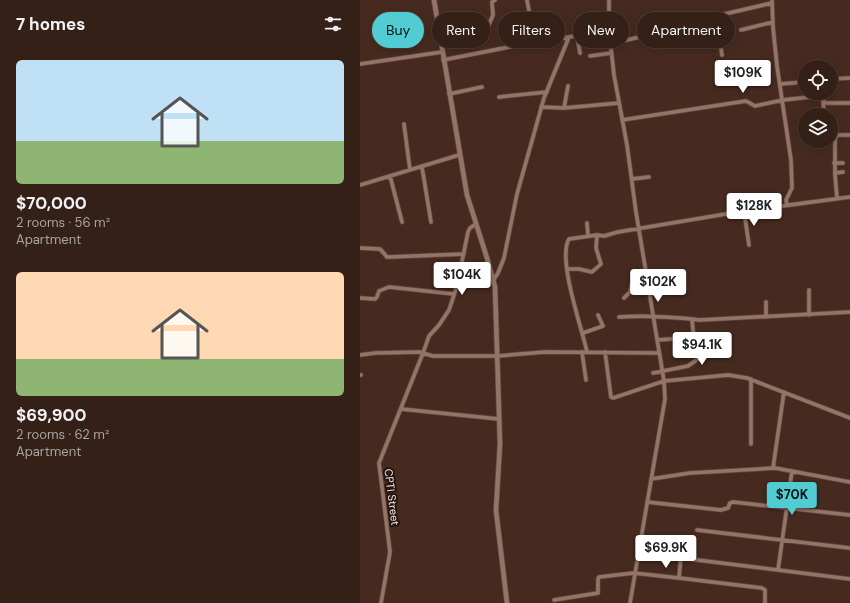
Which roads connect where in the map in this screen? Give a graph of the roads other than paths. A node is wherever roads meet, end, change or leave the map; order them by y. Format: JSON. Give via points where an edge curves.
{"nodes":[{"id":1,"x":434,"y":0,"type":"edge"},
{"id":2,"x":495,"y":0,"type":"edge"},
{"id":3,"x":527,"y":0,"type":"edge"},
{"id":4,"x":609,"y":0,"type":"edge"},
{"id":5,"x":772,"y":2,"type":"edge"},
{"id":6,"x":529,"y":12,"type":"edge"},
{"id":7,"x":609,"y":12,"type":"edge"},
{"id":8,"x":732,"y":12,"type":"edge"},
{"id":9,"x":490,"y":22,"type":"edge"},
{"id":10,"x":772,"y":22,"type":"junction"},
{"id":11,"x":741,"y":30,"type":"dead end"},
{"id":12,"x":573,"y":36,"type":"edge"},
{"id":13,"x":569,"y":37,"type":"junction"},
{"id":14,"x":565,"y":38,"type":"edge"},
{"id":15,"x":505,"y":48,"type":"edge"},
{"id":16,"x":579,"y":48,"type":"edge"},
{"id":17,"x":610,"y":48,"type":"edge"},
{"id":18,"x":721,"y":48,"type":"edge"},
{"id":19,"x":442,"y":52,"type":"junction"},
{"id":20,"x":611,"y":53,"type":"junction"},
{"id":21,"x":580,"y":54,"type":"dead end"},
{"id":22,"x":722,"y":55,"type":"dead end"},
{"id":23,"x":590,"y":56,"type":"dead end"},
{"id":24,"x":444,"y":60,"type":"junction"},
{"id":25,"x":360,"y":64,"type":"edge"},
{"id":26,"x":850,"y":78,"type":"edge"},
{"id":27,"x":838,"y":79,"type":"edge"},
{"id":28,"x":798,"y":83,"type":"edge"},
{"id":29,"x":780,"y":84,"type":"junction"},
{"id":30,"x":568,"y":86,"type":"dead end"},
{"id":31,"x":482,"y":87,"type":"dead end"},
{"id":32,"x":547,"y":92,"type":"junction"},
{"id":33,"x":449,"y":94,"type":"junction"},
{"id":34,"x":499,"y":97,"type":"dead end"},
{"id":35,"x":798,"y":98,"type":"edge"},
{"id":36,"x":783,"y":100,"type":"junction"},
{"id":37,"x":823,"y":100,"type":"joint"},
{"id":38,"x":618,"y":103,"type":"junction"},
{"id":39,"x":850,"y":103,"type":"edge"},
{"id":40,"x":541,"y":107,"type":"junction"},
{"id":41,"x":564,"y":108,"type":"junction"},
{"id":42,"x":824,"y":108,"type":"edge"},
{"id":43,"x":622,"y":120,"type":"junction"},
{"id":44,"x":404,"y":124,"type":"dead end"},
{"id":45,"x":849,"y":135,"type":"edge"},
{"id":46,"x":459,"y":154,"type":"junction"},
{"id":47,"x":834,"y":163,"type":"junction"},
{"id":48,"x":842,"y":163,"type":"dead end"},
{"id":49,"x":422,"y":167,"type":"junction"},
{"id":50,"x":410,"y":170,"type":"junction"},
{"id":51,"x":843,"y":172,"type":"dead end"},
{"id":52,"x":835,"y":173,"type":"junction"},
{"id":53,"x":390,"y":176,"type":"junction"},
{"id":54,"x":649,"y":177,"type":"dead end"},
{"id":55,"x":632,"y":179,"type":"junction"},
{"id":56,"x":360,"y":185,"type":"edge"},
{"id":57,"x":850,"y":197,"type":"edge"},
{"id":58,"x":837,"y":198,"type":"junction"},
{"id":59,"x":786,"y":205,"type":"junction"},
{"id":60,"x":744,"y":211,"type":"junction"},
{"id":61,"x":402,"y":222,"type":"dead end"},
{"id":62,"x":431,"y":222,"type":"dead end"},
{"id":63,"x":587,"y":223,"type":"dead end"},
{"id":64,"x":476,"y":224,"type":"junction"},
{"id":65,"x":639,"y":229,"type":"junction"},
{"id":66,"x":597,"y":235,"type":"junction"},
{"id":67,"x":588,"y":236,"type":"junction"},
{"id":68,"x":749,"y":245,"type":"dead end"},
{"id":69,"x":360,"y":248,"type":"edge"},
{"id":70,"x":464,"y":254,"type":"junction"},
{"id":71,"x":568,"y":269,"type":"junction"},
{"id":72,"x":675,"y":276,"type":"dead end"},
{"id":73,"x":494,"y":279,"type":"junction"},
{"id":74,"x":647,"y":279,"type":"junction"},
{"id":75,"x":809,"y":290,"type":"dead end"},
{"id":76,"x":454,"y":294,"type":"junction"},
{"id":77,"x":360,"y":298,"type":"edge"},
{"id":78,"x":624,"y":298,"type":"dead end"},
{"id":79,"x":766,"y":302,"type":"dead end"},
{"id":80,"x":850,"y":312,"type":"edge"},
{"id":81,"x":598,"y":315,"type":"dead end"},
{"id":82,"x":809,"y":315,"type":"junction"},
{"id":83,"x":653,"y":316,"type":"junction"},
{"id":84,"x":619,"y":317,"type":"dead end"},
{"id":85,"x":766,"y":318,"type":"junction"},
{"id":86,"x":692,"y":319,"type":"junction"},
{"id":87,"x":582,"y":333,"type":"junction"},
{"id":88,"x":671,"y":339,"type":"dead end"},
{"id":89,"x":657,"y":340,"type":"junction"},
{"id":90,"x":582,"y":352,"type":"junction"},
{"id":91,"x":587,"y":352,"type":"junction"},
{"id":92,"x":605,"y":352,"type":"junction"},
{"id":93,"x":423,"y":353,"type":"junction"},
{"id":94,"x":659,"y":353,"type":"junction"},
{"id":95,"x":360,"y":356,"type":"edge"},
{"id":96,"x":496,"y":356,"type":"junction"},
{"id":97,"x":662,"y":371,"type":"junction"},
{"id":98,"x":653,"y":373,"type":"dead end"},
{"id":99,"x":751,"y":379,"type":"junction"},
{"id":100,"x":586,"y":380,"type":"dead end"},
{"id":101,"x":664,"y":382,"type":"junction"},
{"id":102,"x":784,"y":392,"type":"junction"},
{"id":103,"x":401,"y":409,"type":"junction"},
{"id":104,"x":850,"y":418,"type":"edge"},
{"id":105,"x":499,"y":419,"type":"junction"},
{"id":106,"x":751,"y":444,"type":"dead end"},
{"id":107,"x":773,"y":468,"type":"junction"},
{"id":108,"x":792,"y":471,"type":"junction"},
{"id":109,"x":651,"y":479,"type":"junction"},
{"id":110,"x":850,"y":482,"type":"edge"},
{"id":111,"x":647,"y":502,"type":"junction"},
{"id":112,"x":787,"y":507,"type":"junction"},
{"id":113,"x":850,"y":515,"type":"edge"},
{"id":114,"x":697,"y":530,"type":"dead end"},
{"id":115,"x":781,"y":540,"type":"junction"},
{"id":116,"x":682,"y":544,"type":"dead end"},
{"id":117,"x":850,"y":548,"type":"edge"},
{"id":118,"x":681,"y":558,"type":"junction"},
{"id":119,"x":778,"y":570,"type":"junction"},
{"id":120,"x":634,"y":573,"type":"junction"},
{"id":121,"x":679,"y":578,"type":"junction"},
{"id":122,"x":850,"y":579,"type":"edge"},
{"id":123,"x":554,"y":600,"type":"dead end"},
{"id":124,"x":566,"y":601,"type":"edge"},
{"id":125,"x":381,"y":603,"type":"edge"},
{"id":126,"x":507,"y":603,"type":"edge"},
{"id":127,"x":630,"y":603,"type":"edge"},
{"id":128,"x":765,"y":603,"type":"edge"}],
"edges":[{"from":1,"to":19,"type":"street"},
{"from":2,"to":9,"type":"street","via":[[492,2],[493,15]]},
{"from":3,"to":6,"type":"street"},
{"from":4,"to":7,"type":"street"},
{"from":5,"to":8,"type":"street"},
{"from":5,"to":10,"type":"street"},
{"from":10,"to":11,"type":"street"},
{"from":10,"to":29,"type":"street"},
{"from":12,"to":13,"type":"street"},
{"from":13,"to":14,"type":"street"},
{"from":13,"to":32,"type":"street"},
{"from":15,"to":24,"type":"street"},
{"from":16,"to":21,"type":"street"},
{"from":17,"to":20,"type":"street"},
{"from":18,"to":22,"type":"street"},
{"from":19,"to":24,"type":"street"},
{"from":19,"to":25,"type":"street"},
{"from":20,"to":23,"type":"street"},
{"from":20,"to":38,"type":"street"},
{"from":24,"to":33,"type":"street"},
{"from":26,"to":27,"type":"street"},
{"from":28,"to":29,"type":"street"},
{"from":29,"to":36,"type":"street"},
{"from":30,"to":41,"type":"street"},
{"from":31,"to":33,"type":"street"},
{"from":32,"to":34,"type":"street"},
{"from":32,"to":40,"type":"street"},
{"from":33,"to":46,"type":"street"},
{"from":35,"to":36,"type":"street"},
{"from":36,"to":43,"type":"street","via":[[755,106],[746,101]]},
{"from":36,"to":59,"type":"street","via":[[792,188]]},
{"from":37,"to":39,"type":"street","via":[[828,104]]},
{"from":37,"to":42,"type":"street"},
{"from":38,"to":41,"type":"street"},
{"from":38,"to":43,"type":"street"},
{"from":40,"to":41,"type":"street"},
{"from":40,"to":73,"type":"street","via":[[517,194],[504,258]]},
{"from":43,"to":55,"type":"street"},
{"from":44,"to":50,"type":"street"},
{"from":45,"to":47,"type":"street","via":[[836,136]]},
{"from":46,"to":49,"type":"street"},
{"from":46,"to":64,"type":"street"},
{"from":47,"to":48,"type":"street"},
{"from":47,"to":52,"type":"street"},
{"from":49,"to":50,"type":"street"},
{"from":49,"to":62,"type":"street"},
{"from":50,"to":53,"type":"street"},
{"from":51,"to":52,"type":"street"},
{"from":52,"to":58,"type":"street"},
{"from":53,"to":56,"type":"street"},
{"from":53,"to":61,"type":"street"},
{"from":54,"to":55,"type":"street"},
{"from":55,"to":65,"type":"street"},
{"from":57,"to":58,"type":"street"},
{"from":58,"to":59,"type":"street"},
{"from":59,"to":60,"type":"street"},
{"from":60,"to":65,"type":"street"},
{"from":60,"to":68,"type":"street"},
{"from":63,"to":67,"type":"street"},
{"from":64,"to":70,"type":"street","name":"CPTI Street","via":[[469,229]]},
{"from":64,"to":73,"type":"street"},
{"from":65,"to":66,"type":"street"},
{"from":65,"to":74,"type":"street"},
{"from":66,"to":67,"type":"street"},
{"from":66,"to":71,"type":"street","via":[[596,248],[601,264],[592,272]]},
{"from":67,"to":71,"type":"street","via":[[568,240]]},
{"from":69,"to":70,"type":"street","via":[[380,249],[387,257]]},
{"from":70,"to":76,"type":"street","name":"CPTI Street"},
{"from":71,"to":87,"type":"street","via":[[572,300]]},
{"from":72,"to":74,"type":"street"},
{"from":73,"to":96,"type":"street"},
{"from":74,"to":78,"type":"street","via":[[634,281],[630,292]]},
{"from":74,"to":83,"type":"street"},
{"from":75,"to":82,"type":"street"},
{"from":76,"to":77,"type":"street","via":[[389,287],[379,291],[375,299]]},
{"from":76,"to":93,"type":"street","name":"CPTI Street","via":[[449,310],[429,336]]},
{"from":79,"to":85,"type":"street"},
{"from":80,"to":82,"type":"street"},
{"from":81,"to":87,"type":"street","via":[[603,326]]},
{"from":82,"to":85,"type":"street"},
{"from":83,"to":84,"type":"street"},
{"from":83,"to":86,"type":"street"},
{"from":83,"to":89,"type":"street"},
{"from":85,"to":86,"type":"street"},
{"from":86,"to":97,"type":"street","via":[[698,359],[688,366]]},
{"from":87,"to":91,"type":"street"},
{"from":88,"to":89,"type":"street"},
{"from":89,"to":94,"type":"street"},
{"from":90,"to":91,"type":"street"},
{"from":90,"to":96,"type":"street"},
{"from":90,"to":100,"type":"street"},
{"from":91,"to":92,"type":"street"},
{"from":92,"to":94,"type":"street"},
{"from":92,"to":101,"type":"street","via":[[611,397]]},
{"from":93,"to":95,"type":"street"},
{"from":93,"to":96,"type":"street","via":[[433,356]]},
{"from":93,"to":103,"type":"street","name":"CPTI Street"},
{"from":94,"to":97,"type":"street"},
{"from":96,"to":105,"type":"street"},
{"from":97,"to":98,"type":"street"},
{"from":97,"to":101,"type":"street"},
{"from":99,"to":101,"type":"street","via":[[728,375]]},
{"from":99,"to":102,"type":"street"},
{"from":99,"to":106,"type":"street"},
{"from":101,"to":109,"type":"street","via":[[665,399]]},
{"from":102,"to":104,"type":"street"},
{"from":102,"to":107,"type":"street"},
{"from":103,"to":105,"type":"street"},
{"from":103,"to":125,"type":"street","name":"CPTI Street","via":[[379,463],[390,552]]},
{"from":105,"to":126,"type":"street","via":[[496,510]]},
{"from":107,"to":108,"type":"street"},
{"from":107,"to":109,"type":"street","via":[[690,473]]},
{"from":108,"to":110,"type":"street"},
{"from":108,"to":112,"type":"street"},
{"from":109,"to":111,"type":"street"},
{"from":111,"to":112,"type":"street","via":[[721,510],[728,508],[733,502]]},
{"from":111,"to":120,"type":"street"},
{"from":112,"to":113,"type":"street"},
{"from":112,"to":115,"type":"street"},
{"from":114,"to":115,"type":"street"},
{"from":115,"to":117,"type":"street"},
{"from":115,"to":119,"type":"street"},
{"from":116,"to":118,"type":"street"},
{"from":118,"to":119,"type":"street"},
{"from":118,"to":121,"type":"street"},
{"from":119,"to":122,"type":"street"},
{"from":120,"to":121,"type":"street"},
{"from":120,"to":124,"type":"street","via":[[599,577],[598,593]]},
{"from":120,"to":127,"type":"street"},
{"from":121,"to":128,"type":"street","via":[[762,588],[765,590]]},
{"from":123,"to":124,"type":"street"}]}
